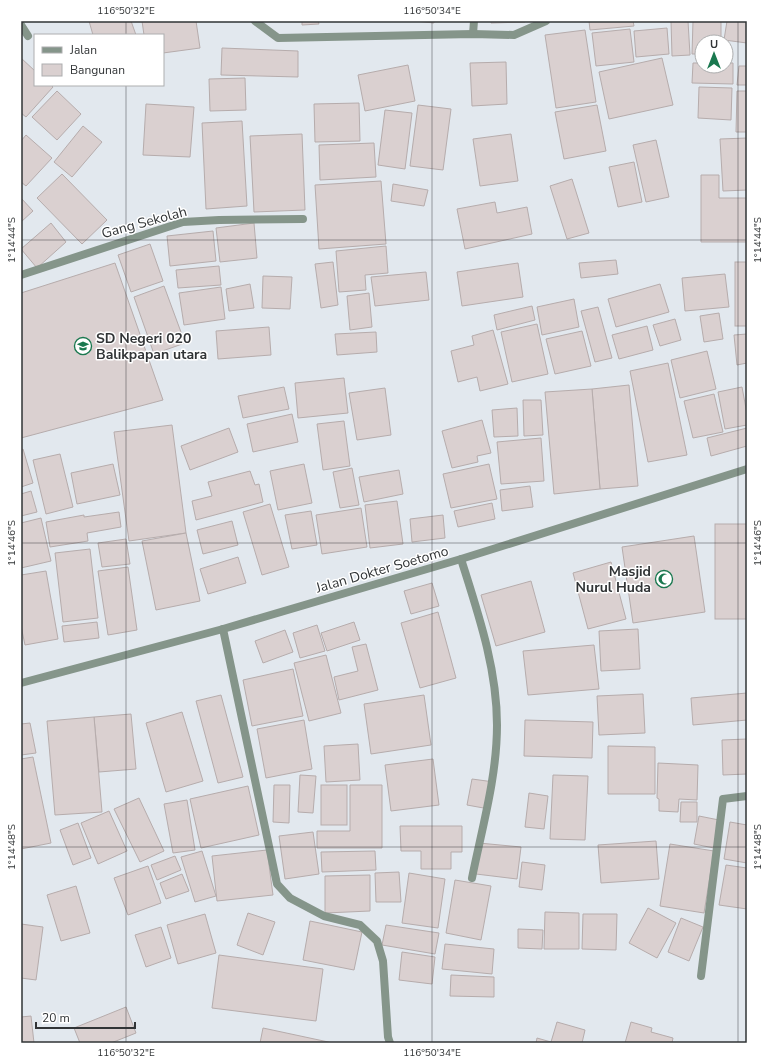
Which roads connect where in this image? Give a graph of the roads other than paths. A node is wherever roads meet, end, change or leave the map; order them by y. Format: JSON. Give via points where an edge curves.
{"nodes":[{"id":1,"x":255,"y":21,"type":"edge"},
{"id":2,"x":474,"y":21,"type":"edge"},
{"id":3,"x":546,"y":21,"type":"edge"},
{"id":4,"x":21,"y":25,"type":"edge"},
{"id":5,"x":473,"y":34,"type":"junction"},
{"id":6,"x":28,"y":36,"type":"dead end"},
{"id":7,"x":303,"y":219,"type":"dead end"},
{"id":8,"x":21,"y":275,"type":"edge"},
{"id":9,"x":747,"y":469,"type":"edge"},
{"id":10,"x":461,"y":559,"type":"junction"},
{"id":11,"x":223,"y":629,"type":"junction"},
{"id":12,"x":21,"y":683,"type":"edge"},
{"id":13,"x":747,"y":796,"type":"edge"},
{"id":14,"x":472,"y":878,"type":"dead end"},
{"id":15,"x":700,"y":976,"type":"dead end"},
{"id":16,"x":390,"y":1043,"type":"edge"}],
"edges":[{"from":1,"to":5,"type":"street","via":[[278,38]]},
{"from":2,"to":5,"type":"street"},
{"from":3,"to":5,"type":"street","via":[[514,35]]},
{"from":4,"to":6,"type":"street"},
{"from":7,"to":8,"type":"street","name":"Gang Sekolah","via":[[183,222]]},
{"from":9,"to":10,"type":"street","name":"Jalan Dokter Soetomo"},
{"from":10,"to":11,"type":"street","name":"Jalan Dokter Soetomo"},
{"from":10,"to":14,"type":"street","via":[[488,649],[497,724],[495,766]]},
{"from":11,"to":12,"type":"street","name":"Jalan Dokter Soetomo"},
{"from":11,"to":16,"type":"street","via":[[277,884],[290,898],[324,916],[360,924],[377,942],[384,961]]},
{"from":13,"to":15,"type":"street","via":[[723,799]]}]}
